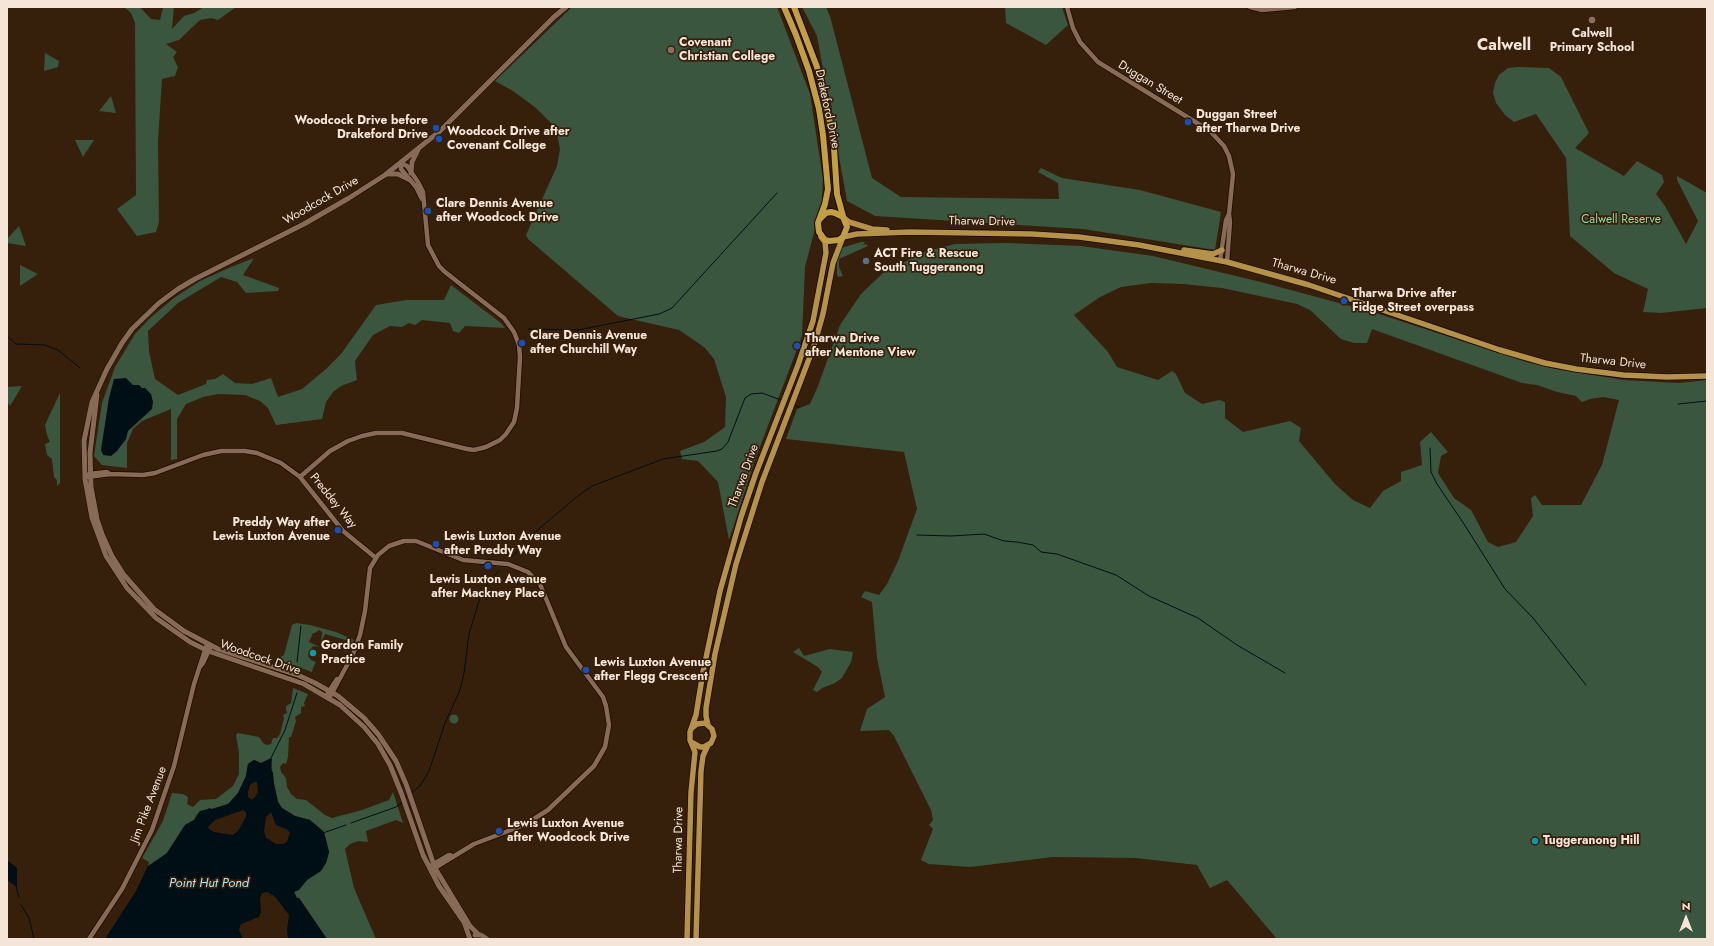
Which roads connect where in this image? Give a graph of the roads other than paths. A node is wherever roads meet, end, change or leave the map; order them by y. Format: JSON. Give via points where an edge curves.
{"nodes":[{"id":1,"x":562,"y":7,"type":"edge"},
{"id":2,"x":566,"y":7,"type":"edge"},
{"id":3,"x":784,"y":7,"type":"edge"},
{"id":4,"x":794,"y":7,"type":"edge"},
{"id":5,"x":1067,"y":7,"type":"edge"},
{"id":6,"x":1250,"y":7,"type":"edge"},
{"id":7,"x":1296,"y":7,"type":"edge"},
{"id":8,"x":554,"y":17,"type":"junction"},
{"id":9,"x":420,"y":148,"type":"junction"},
{"id":10,"x":401,"y":163,"type":"junction"},
{"id":11,"x":411,"y":173,"type":"junction"},
{"id":12,"x":385,"y":175,"type":"junction"},
{"id":13,"x":410,"y":180,"type":"junction"},
{"id":14,"x":424,"y":202,"type":"junction"},
{"id":15,"x":1229,"y":214,"type":"junction"},
{"id":16,"x":843,"y":217,"type":"junction"},
{"id":17,"x":820,"y":219,"type":"junction"},
{"id":18,"x":910,"y":232,"type":"junction"},
{"id":19,"x":821,"y":236,"type":"junction"},
{"id":20,"x":843,"y":237,"type":"junction"},
{"id":21,"x":1222,"y":250,"type":"junction"},
{"id":22,"x":1175,"y":252,"type":"junction"},
{"id":23,"x":1220,"y":260,"type":"junction"},
{"id":24,"x":1228,"y":262,"type":"junction"},
{"id":25,"x":1707,"y":376,"type":"edge"},
{"id":26,"x":87,"y":475,"type":"junction"},
{"id":27,"x":300,"y":477,"type":"junction"},
{"id":28,"x":376,"y":558,"type":"junction"},
{"id":29,"x":209,"y":645,"type":"junction"},
{"id":30,"x":207,"y":651,"type":"junction"},
{"id":31,"x":330,"y":694,"type":"junction"},
{"id":32,"x":708,"y":725,"type":"junction"},
{"id":33,"x":692,"y":728,"type":"junction"},
{"id":34,"x":693,"y":743,"type":"junction"},
{"id":35,"x":708,"y":745,"type":"junction"},
{"id":36,"x":432,"y":867,"type":"junction"},
{"id":37,"x":478,"y":934,"type":"junction"},
{"id":38,"x":89,"y":939,"type":"edge"},
{"id":39,"x":470,"y":939,"type":"edge"},
{"id":40,"x":486,"y":939,"type":"edge"},
{"id":41,"x":687,"y":939,"type":"edge"},
{"id":42,"x":696,"y":939,"type":"edge"}],
"edges":[{"from":1,"to":8,"type":"main road","name":"Woodcock Drive"},
{"from":2,"to":8,"type":"main road","name":"Woodcock Drive"},
{"from":3,"to":17,"type":"highway","name":"Drakeford Drive","via":[[809,71],[819,109],[828,189]]},
{"from":4,"to":16,"type":"highway","name":"Drakeford Drive","via":[[806,36],[826,104],[834,148],[837,194]]},
{"from":5,"to":15,"type":"street","name":"Duggan Street","via":[[1080,42],[1098,62],[1210,131],[1223,144],[1233,174]]},
{"from":6,"to":7,"type":"street","via":[[1262,10]]},
{"from":8,"to":9,"type":"main road","name":"Woodcock Drive","via":[[468,104]]},
{"from":9,"to":10,"type":"main road","name":"Woodcock Drive"},
{"from":9,"to":11,"type":"main road","via":[[412,162]]},
{"from":10,"to":11,"type":"street","via":[[407,166]]},
{"from":10,"to":12,"type":"main road","name":"Woodcock Drive"},
{"from":10,"to":13,"type":"street"},
{"from":11,"to":14,"type":"street","via":[[423,192]]},
{"from":12,"to":13,"type":"main road","via":[[398,174]]},
{"from":12,"to":26,"type":"main road","name":"Woodcock Drive","via":[[304,224],[178,289],[145,315],[116,353],[97,392]]},
{"from":13,"to":14,"type":"street"},
{"from":14,"to":27,"type":"street","via":[[428,245],[438,266],[504,318],[516,336],[520,357],[514,422],[500,440],[474,450],[402,433],[362,436],[335,448]]},
{"from":15,"to":21,"type":"street","name":"Duggan Street"},
{"from":15,"to":24,"type":"street","name":"Duggan Street"},
{"from":16,"to":17,"type":"highway","via":[[831,212]]},
{"from":16,"to":18,"type":"main road","name":"Tharwa Drive","via":[[849,222],[872,229]]},
{"from":16,"to":20,"type":"highway","via":[[847,227]]},
{"from":17,"to":19,"type":"highway","via":[[818,228]]},
{"from":18,"to":20,"type":"main road","name":"Tharwa Drive"},
{"from":18,"to":22,"type":"main road","name":"Tharwa Drive","via":[[1032,234],[1110,241]]},
{"from":19,"to":20,"type":"highway","via":[[829,241]]},
{"from":19,"to":33,"type":"main road","name":"Tharwa Drive","via":[[825,242],[826,253],[805,348],[756,473],[730,551]]},
{"from":20,"to":32,"type":"main road","name":"Tharwa Drive","via":[[833,263],[817,338],[762,482],[736,564],[714,661],[706,708]]},
{"from":21,"to":22,"type":"main road","via":[[1213,254],[1195,251]]},
{"from":21,"to":23,"type":"street","name":"Duggan Street"},
{"from":22,"to":23,"type":"main road","name":"Tharwa Drive"},
{"from":23,"to":24,"type":"main road","name":"Tharwa Drive"},
{"from":24,"to":25,"type":"main road","name":"Tharwa Drive","via":[[1309,285],[1545,363],[1607,374],[1652,377]]},
{"from":26,"to":27,"type":"street","name":"Preddey Way","via":[[107,472],[143,475],[155,473],[203,455],[233,450],[269,457]]},
{"from":26,"to":29,"type":"main road","name":"Woodcock Drive","via":[[102,534],[124,575],[166,620]]},
{"from":26,"to":30,"type":"main road","name":"Woodcock Drive","via":[[90,510],[96,534],[118,576],[156,618],[176,634]]},
{"from":27,"to":28,"type":"street","name":"Preddey Way","via":[[343,531]]},
{"from":28,"to":31,"type":"street","via":[[369,571],[360,635],[353,654]]},
{"from":28,"to":36,"type":"street","via":[[389,546],[412,540],[463,560],[508,564],[528,572],[540,584],[566,647],[598,689],[606,706],[608,734],[600,758],[559,801],[536,818],[474,844]]},
{"from":29,"to":30,"type":"street","name":"Jim Pike Avenue"},
{"from":29,"to":31,"type":"main road","name":"Woodcock Drive","via":[[300,676]]},
{"from":30,"to":31,"type":"main road","name":"Woodcock Drive"},
{"from":30,"to":38,"type":"street","name":"Jim Pike Avenue","via":[[200,666],[174,766],[152,830],[122,889]]},
{"from":31,"to":36,"type":"main road","name":"Woodcock Drive","via":[[378,744],[390,765]]},
{"from":31,"to":36,"type":"main road","name":"Woodcock Drive","via":[[354,709],[378,734],[396,761],[408,790]]},
{"from":32,"to":33,"type":"main road","via":[[697,724]]},
{"from":32,"to":35,"type":"main road","via":[[714,736]]},
{"from":33,"to":34,"type":"main road","via":[[690,736]]},
{"from":34,"to":35,"type":"main road","via":[[700,747]]},
{"from":34,"to":41,"type":"main road","name":"Tharwa Drive","via":[[695,752],[691,792]]},
{"from":35,"to":42,"type":"main road","name":"Tharwa Drive","via":[[701,771]]},
{"from":36,"to":37,"type":"main road","name":"Woodcock Drive","via":[[470,926]]},
{"from":36,"to":39,"type":"main road","name":"Woodcock Drive","via":[[448,901],[464,922]]},
{"from":37,"to":39,"type":"main road"},
{"from":37,"to":40,"type":"main road","name":"Woodcock Drive"}]}
